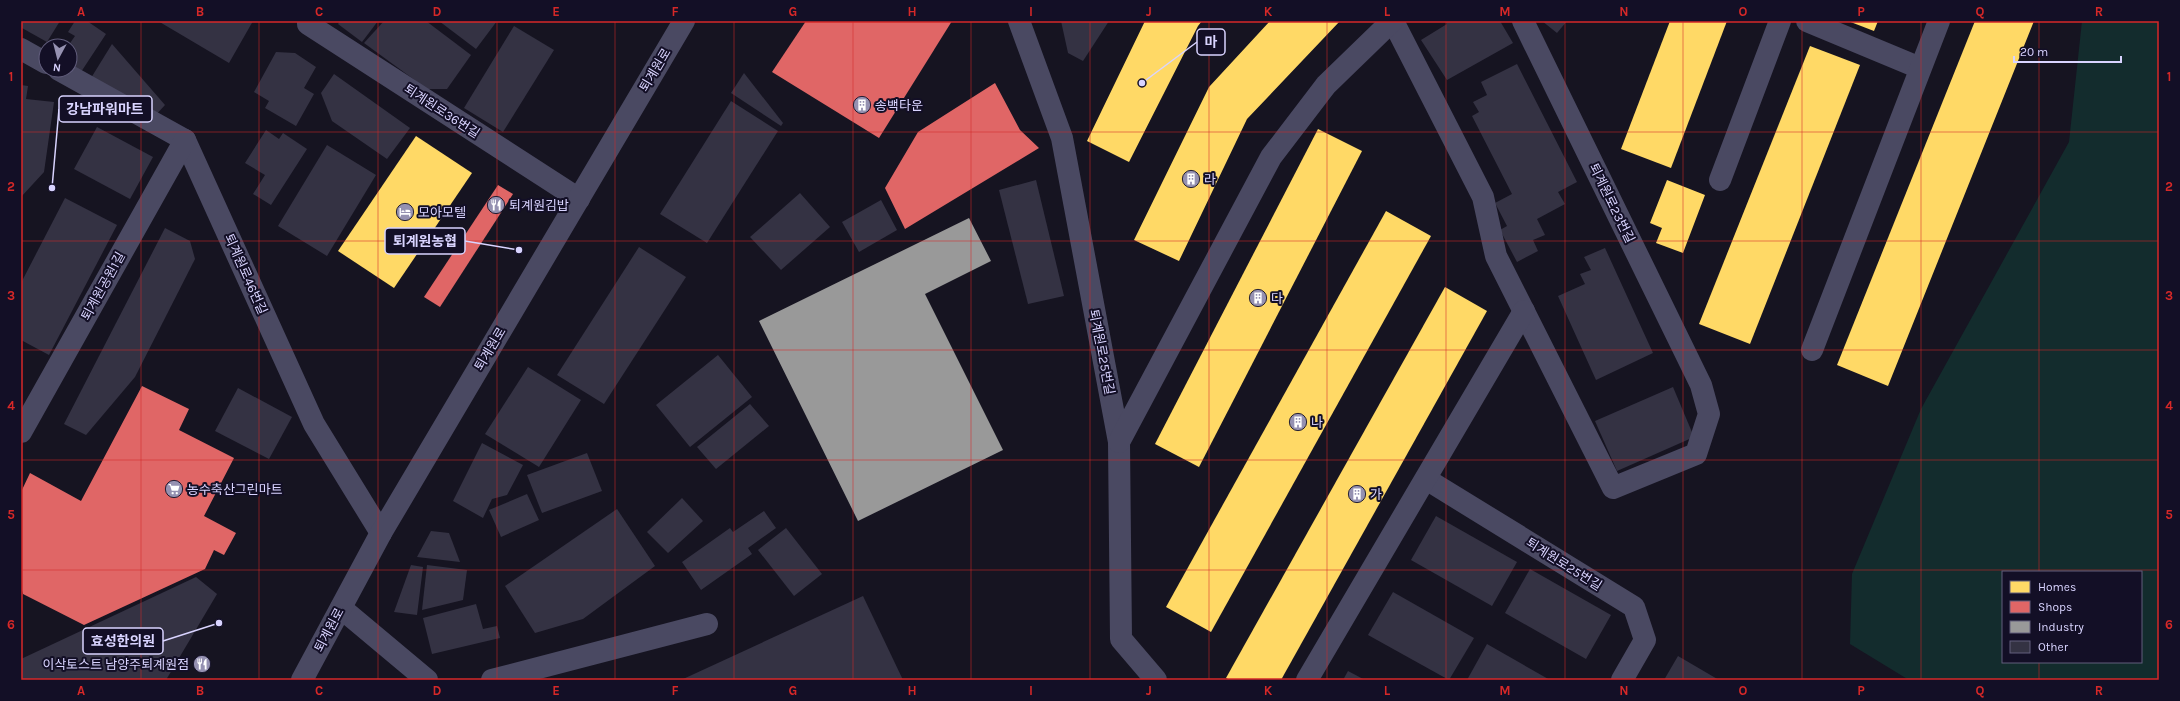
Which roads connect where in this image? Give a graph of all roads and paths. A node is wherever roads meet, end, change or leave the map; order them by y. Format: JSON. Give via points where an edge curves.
{"nodes":[{"id":1,"x":308,"y":21,"type":"edge"},
{"id":2,"x":684,"y":21,"type":"edge"},
{"id":3,"x":1019,"y":21,"type":"edge"},
{"id":4,"x":1393,"y":21,"type":"edge"},
{"id":5,"x":1523,"y":21,"type":"edge"},
{"id":6,"x":1780,"y":21,"type":"edge"},
{"id":7,"x":1807,"y":21,"type":"edge"},
{"id":8,"x":1939,"y":21,"type":"edge"},
{"id":9,"x":21,"y":49,"type":"edge"},
{"id":10,"x":38,"y":59,"type":"edge"},
{"id":11,"x":1920,"y":68,"type":"junction"},
{"id":12,"x":73,"y":78,"type":"edge"},
{"id":13,"x":185,"y":140,"type":"junction"},
{"id":14,"x":1720,"y":180,"type":"dead end"},
{"id":15,"x":579,"y":199,"type":"junction"},
{"id":16,"x":1524,"y":311,"type":"junction"},
{"id":17,"x":1812,"y":350,"type":"dead end"},
{"id":18,"x":21,"y":432,"type":"edge"},
{"id":19,"x":1119,"y":442,"type":"junction"},
{"id":20,"x":1426,"y":479,"type":"junction"},
{"id":21,"x":381,"y":533,"type":"junction"},
{"id":22,"x":341,"y":608,"type":"junction"},
{"id":23,"x":707,"y":624,"type":"dead end"},
{"id":24,"x":302,"y":680,"type":"edge"},
{"id":25,"x":427,"y":680,"type":"edge"},
{"id":26,"x":492,"y":680,"type":"edge"},
{"id":27,"x":1156,"y":680,"type":"edge"},
{"id":28,"x":1307,"y":680,"type":"edge"},
{"id":29,"x":1622,"y":680,"type":"edge"}],
"edges":[{"from":1,"to":15,"type":"street","name":"퇴계원로36번길","via":[[308,24]]},
{"from":2,"to":15,"type":"street","name":"퇴계원로"},
{"from":3,"to":19,"type":"street","name":"퇴계원로25번길","via":[[1062,138]]},
{"from":4,"to":16,"type":"street","via":[[1483,197],[1496,256]]},
{"from":4,"to":19,"type":"street","via":[[1326,85],[1271,157]]},
{"from":5,"to":16,"type":"street","name":"퇴계원로23번길","via":[[1701,385],[1709,414],[1696,454],[1613,488]]},
{"from":6,"to":14,"type":"street"},
{"from":7,"to":11,"type":"street"},
{"from":8,"to":11,"type":"street"},
{"from":9,"to":10,"type":"street"},
{"from":11,"to":17,"type":"street"},
{"from":12,"to":13,"type":"street"},
{"from":13,"to":18,"type":"street","name":"퇴계원공원1길"},
{"from":13,"to":21,"type":"street","name":"퇴계원로46번길","via":[[314,424]]},
{"from":15,"to":21,"type":"street","name":"퇴계원로"},
{"from":16,"to":20,"type":"street"},
{"from":19,"to":27,"type":"street","name":"퇴계원로25번길","via":[[1121,639]]},
{"from":20,"to":28,"type":"street"},
{"from":20,"to":29,"type":"street","name":"퇴계원로25번길","via":[[1634,607],[1645,640]]},
{"from":21,"to":22,"type":"street","name":"퇴계원로"},
{"from":22,"to":24,"type":"street","name":"퇴계원로"},
{"from":22,"to":25,"type":"street"},
{"from":23,"to":26,"type":"street"}]}
